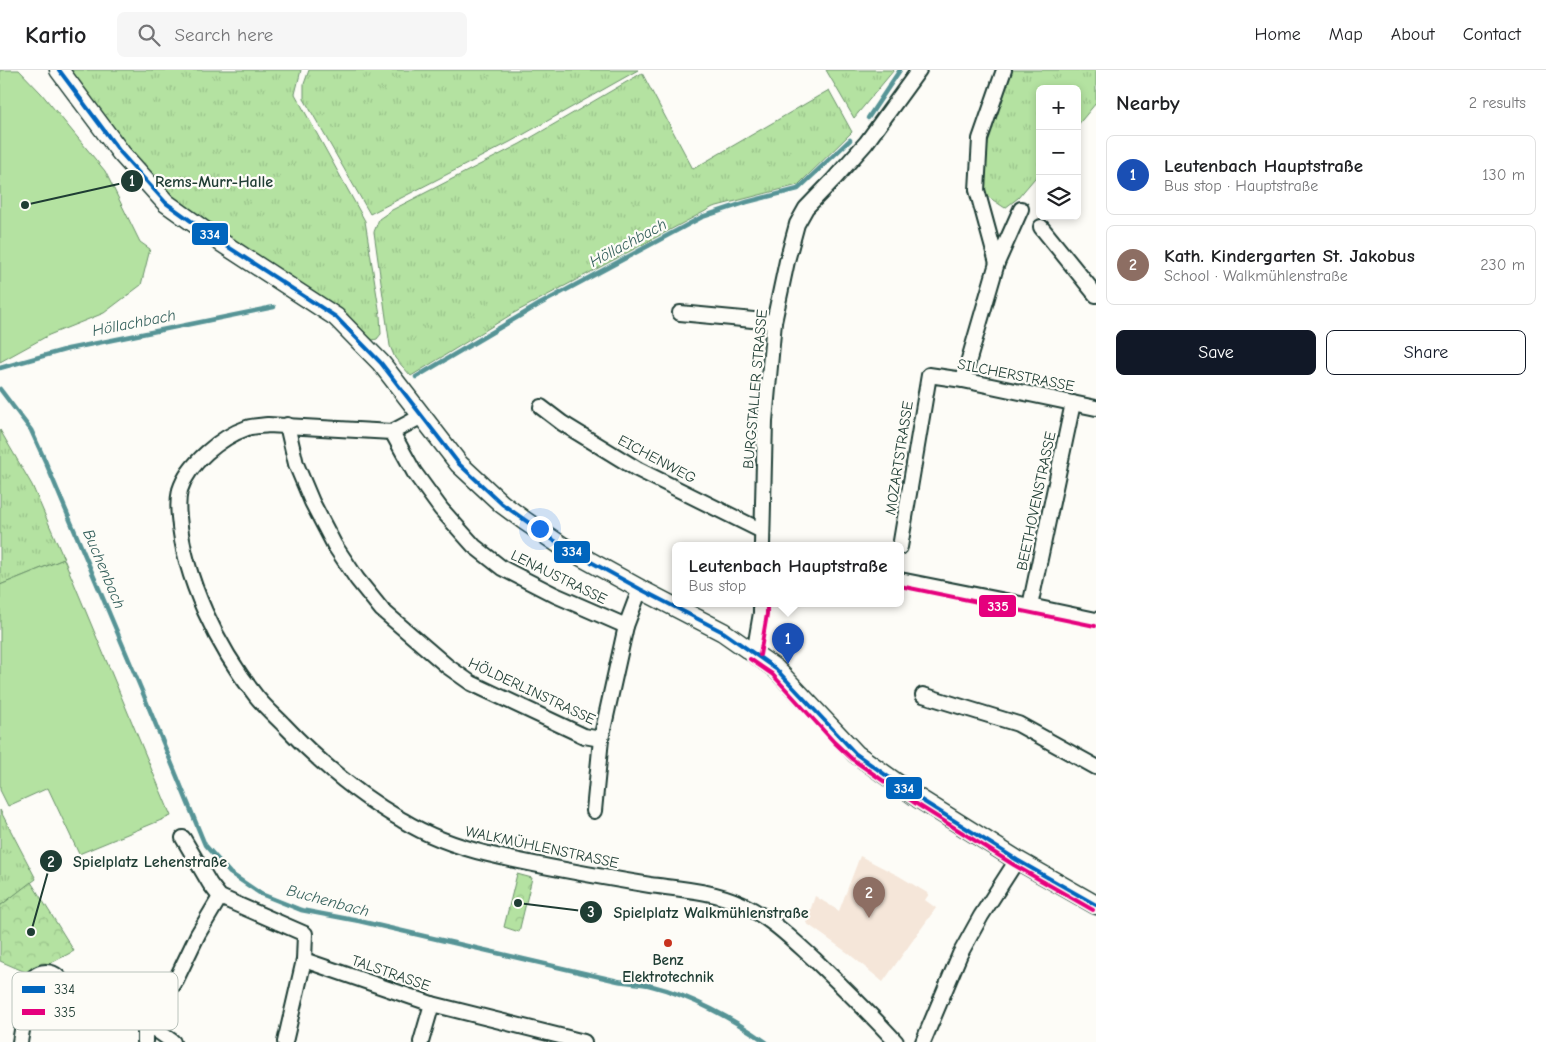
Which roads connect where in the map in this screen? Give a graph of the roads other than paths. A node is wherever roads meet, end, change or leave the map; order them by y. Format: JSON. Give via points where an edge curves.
{"nodes":[{"id":1,"x":58,"y":70,"type":"edge"},
{"id":2,"x":919,"y":70,"type":"edge"},
{"id":3,"x":1004,"y":70,"type":"edge"},
{"id":4,"x":1021,"y":209,"type":"dead end"},
{"id":5,"x":1041,"y":227,"type":"dead end"},
{"id":6,"x":997,"y":263,"type":"junction"},
{"id":7,"x":1096,"y":295,"type":"edge"},
{"id":8,"x":680,"y":313,"type":"dead end"},
{"id":9,"x":774,"y":322,"type":"junction"},
{"id":10,"x":929,"y":375,"type":"joint"},
{"id":11,"x":963,"y":380,"type":"junction"},
{"id":12,"x":1073,"y":403,"type":"junction"},
{"id":13,"x":541,"y":407,"type":"dead end"},
{"id":14,"x":1096,"y":408,"type":"edge"},
{"id":15,"x":422,"y":416,"type":"junction"},
{"id":16,"x":287,"y":425,"type":"junction"},
{"id":17,"x":392,"y":432,"type":"junction"},
{"id":18,"x":762,"y":531,"type":"junction"},
{"id":19,"x":762,"y":542,"type":"edge"},
{"id":20,"x":901,"y":542,"type":"edge"},
{"id":21,"x":904,"y":581,"type":"edge"},
{"id":22,"x":640,"y":589,"type":"junction"},
{"id":23,"x":672,"y":606,"type":"edge"},
{"id":24,"x":1030,"y":606,"type":"junction"},
{"id":25,"x":675,"y":607,"type":"edge"},
{"id":26,"x":761,"y":607,"type":"edge"},
{"id":27,"x":1096,"y":620,"type":"edge"},
{"id":28,"x":626,"y":626,"type":"junction"},
{"id":29,"x":754,"y":654,"type":"junction"},
{"id":30,"x":923,"y":695,"type":"dead end"},
{"id":31,"x":602,"y":739,"type":"junction"},
{"id":32,"x":1096,"y":767,"type":"edge"},
{"id":33,"x":594,"y":811,"type":"dead end"},
{"id":34,"x":183,"y":838,"type":"dead end"},
{"id":35,"x":1017,"y":860,"type":"junction"},
{"id":36,"x":220,"y":897,"type":"junction"},
{"id":37,"x":1096,"y":905,"type":"edge"},
{"id":38,"x":304,"y":960,"type":"junction"},
{"id":39,"x":178,"y":976,"type":"edge"},
{"id":40,"x":432,"y":1004,"type":"junction"},
{"id":41,"x":156,"y":1030,"type":"edge"},
{"id":42,"x":173,"y":1042,"type":"edge"},
{"id":43,"x":285,"y":1042,"type":"edge"},
{"id":44,"x":421,"y":1042,"type":"edge"},
{"id":45,"x":584,"y":1042,"type":"edge"},
{"id":46,"x":896,"y":1042,"type":"edge"},
{"id":47,"x":923,"y":1042,"type":"edge"}],
"edges":[{"from":1,"to":15,"type":"street","via":[[122,153],[166,203],[218,241],[336,317],[381,363]]},
{"from":2,"to":9,"type":"street","name":"BURGSTALLER STRASSE","via":[[866,142],[806,208],[797,224],[786,261]]},
{"from":3,"to":6,"type":"street","via":[[980,139],[977,190]]},
{"from":4,"to":6,"type":"street"},
{"from":5,"to":7,"type":"street"},
{"from":6,"to":11,"type":"street"},
{"from":8,"to":9,"type":"street"},
{"from":9,"to":18,"type":"street","name":"BURGSTALLER STRASSE","via":[[765,421]]},
{"from":10,"to":11,"type":"street","name":"SILCHERSTRASSE"},
{"from":10,"to":20,"type":"street","name":"MOZARTSTRASSE"},
{"from":11,"to":12,"type":"street","name":"SILCHERSTRASSE"},
{"from":12,"to":14,"type":"street","name":"SILCHERSTRASSE"},
{"from":12,"to":24,"type":"street","name":"BEETHOVENSTRASSE"},
{"from":13,"to":18,"type":"street","name":"EICHENWEG","via":[[636,469]]},
{"from":15,"to":17,"type":"street"},
{"from":15,"to":22,"type":"street","via":[[458,464],[502,504],[549,538]]},
{"from":16,"to":17,"type":"street","name":"WALKMÜHLENSTRASSE"},
{"from":16,"to":31,"type":"street","name":"HÖLDERLINSTRASSE","via":[[296,464],[312,502],[335,546],[382,610],[471,683],[584,736]]},
{"from":16,"to":46,"type":"street","name":"WALKMÜHLENSTRASSE","via":[[248,427],[207,452],[190,472],[181,489],[178,506],[186,558],[214,630],[257,697],[300,742],[354,789],[403,821],[454,844],[586,874],[714,895],[740,903],[783,930]]},
{"from":17,"to":28,"type":"street","name":"LENAUSTRASSE","via":[[414,472],[474,546],[502,568]]},
{"from":18,"to":19,"type":"street","name":"BURGSTALLER STRASSE"},
{"from":21,"to":24,"type":"street"},
{"from":22,"to":23,"type":"street"},
{"from":22,"to":28,"type":"street"},
{"from":24,"to":27,"type":"street"},
{"from":25,"to":29,"type":"street","via":[[723,632]]},
{"from":26,"to":29,"type":"street"},
{"from":28,"to":31,"type":"street"},
{"from":29,"to":35,"type":"street","via":[[776,669],[856,754],[918,798]]},
{"from":30,"to":32,"type":"street","via":[[1018,724]]},
{"from":31,"to":33,"type":"street"},
{"from":34,"to":36,"type":"street"},
{"from":35,"to":37,"type":"street"},
{"from":35,"to":47,"type":"street","via":[[960,954]]},
{"from":36,"to":38,"type":"street","via":[[305,934]]},
{"from":36,"to":39,"type":"street"},
{"from":38,"to":40,"type":"street","name":"TALSTRASSE"},
{"from":38,"to":43,"type":"street"},
{"from":40,"to":44,"type":"street"},
{"from":40,"to":45,"type":"street","name":"TALSTRASSE"},
{"from":41,"to":42,"type":"street"}]}
